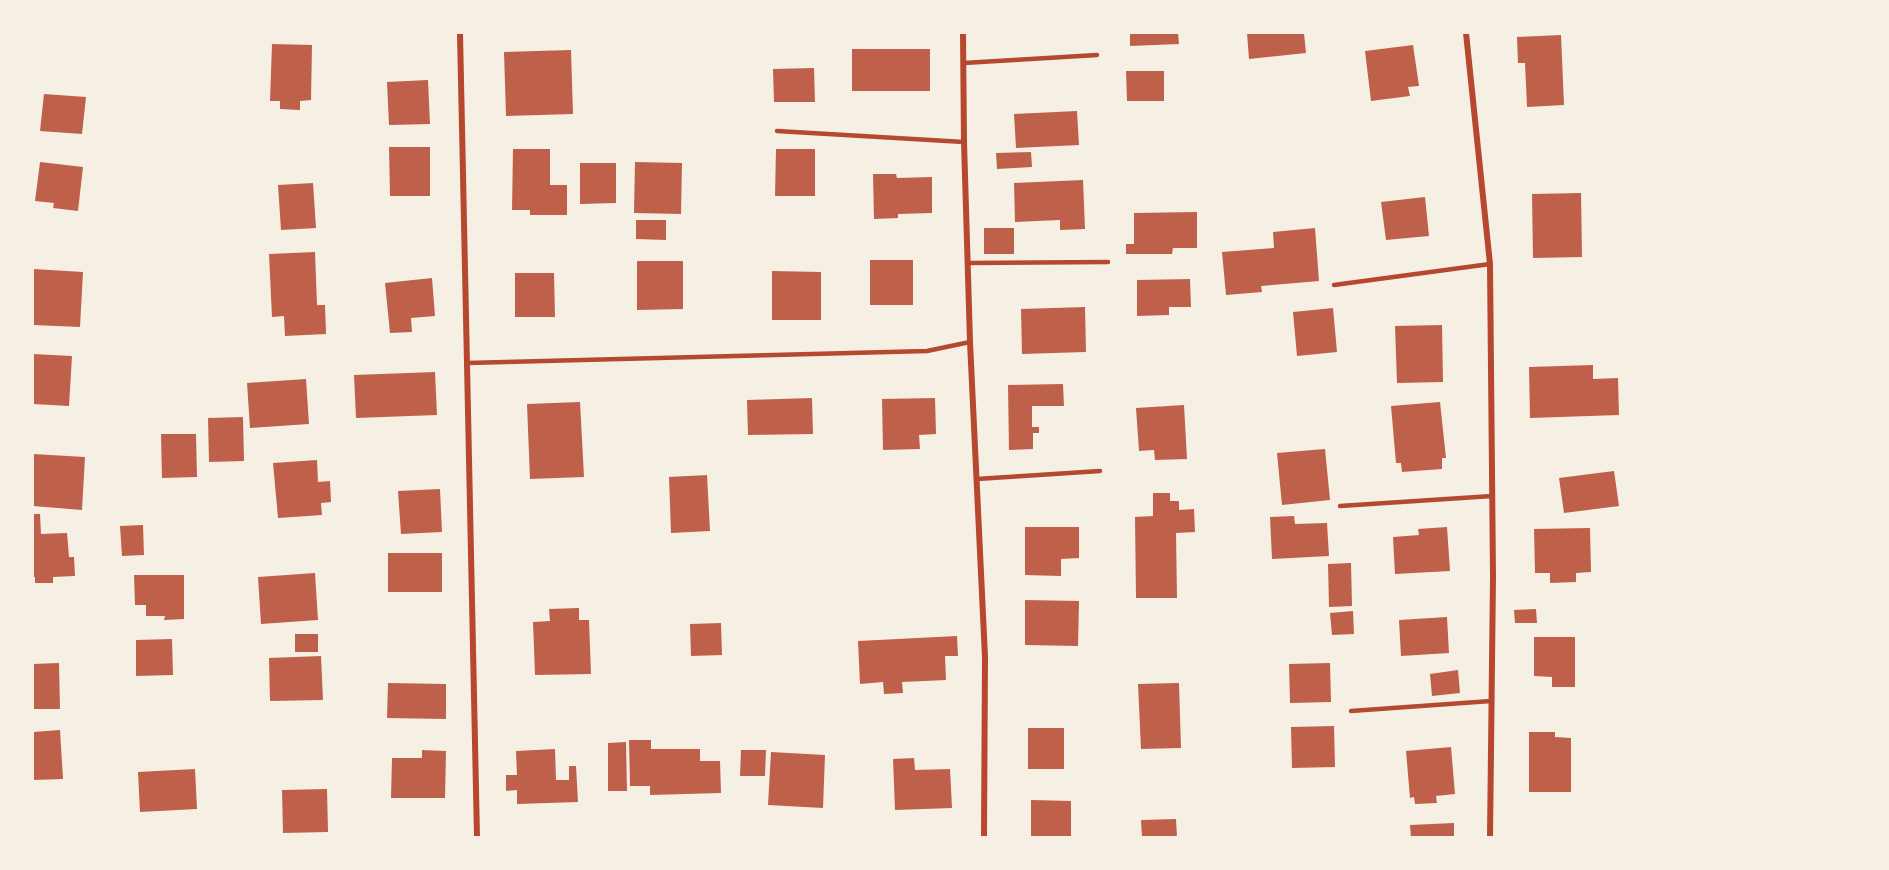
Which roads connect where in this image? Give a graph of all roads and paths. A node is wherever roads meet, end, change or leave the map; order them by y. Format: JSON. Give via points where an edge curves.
{"nodes":[{"id":1,"x":460,"y":33,"type":"edge"},
{"id":2,"x":963,"y":33,"type":"edge"},
{"id":3,"x":1466,"y":33,"type":"edge"},
{"id":4,"x":1097,"y":55,"type":"dead end"},
{"id":5,"x":964,"y":63,"type":"junction"},
{"id":6,"x":777,"y":131,"type":"dead end"},
{"id":7,"x":964,"y":142,"type":"junction"},
{"id":8,"x":1108,"y":262,"type":"dead end"},
{"id":9,"x":968,"y":263,"type":"junction"},
{"id":10,"x":1490,"y":264,"type":"junction"},
{"id":11,"x":1334,"y":285,"type":"dead end"},
{"id":12,"x":970,"y":342,"type":"junction"},
{"id":13,"x":467,"y":363,"type":"junction"},
{"id":14,"x":1100,"y":471,"type":"dead end"},
{"id":15,"x":976,"y":479,"type":"junction"},
{"id":16,"x":1492,"y":496,"type":"junction"},
{"id":17,"x":1340,"y":506,"type":"dead end"},
{"id":18,"x":1491,"y":701,"type":"junction"},
{"id":19,"x":1351,"y":711,"type":"dead end"},
{"id":20,"x":477,"y":837,"type":"edge"},
{"id":21,"x":984,"y":837,"type":"edge"},
{"id":22,"x":1490,"y":837,"type":"edge"}],
"edges":[{"from":1,"to":13,"type":"street"},
{"from":2,"to":5,"type":"street"},
{"from":3,"to":10,"type":"street"},
{"from":4,"to":5,"type":"lane"},
{"from":5,"to":7,"type":"street"},
{"from":6,"to":7,"type":"lane"},
{"from":7,"to":9,"type":"street"},
{"from":8,"to":9,"type":"lane"},
{"from":9,"to":12,"type":"street"},
{"from":10,"to":11,"type":"lane"},
{"from":10,"to":16,"type":"street"},
{"from":12,"to":13,"type":"lane","via":[[927,351]]},
{"from":12,"to":15,"type":"street"},
{"from":13,"to":20,"type":"street"},
{"from":14,"to":15,"type":"lane"},
{"from":15,"to":21,"type":"street","via":[[985,657]]},
{"from":16,"to":17,"type":"lane"},
{"from":16,"to":18,"type":"street"},
{"from":18,"to":19,"type":"lane"},
{"from":18,"to":22,"type":"street"}]}
